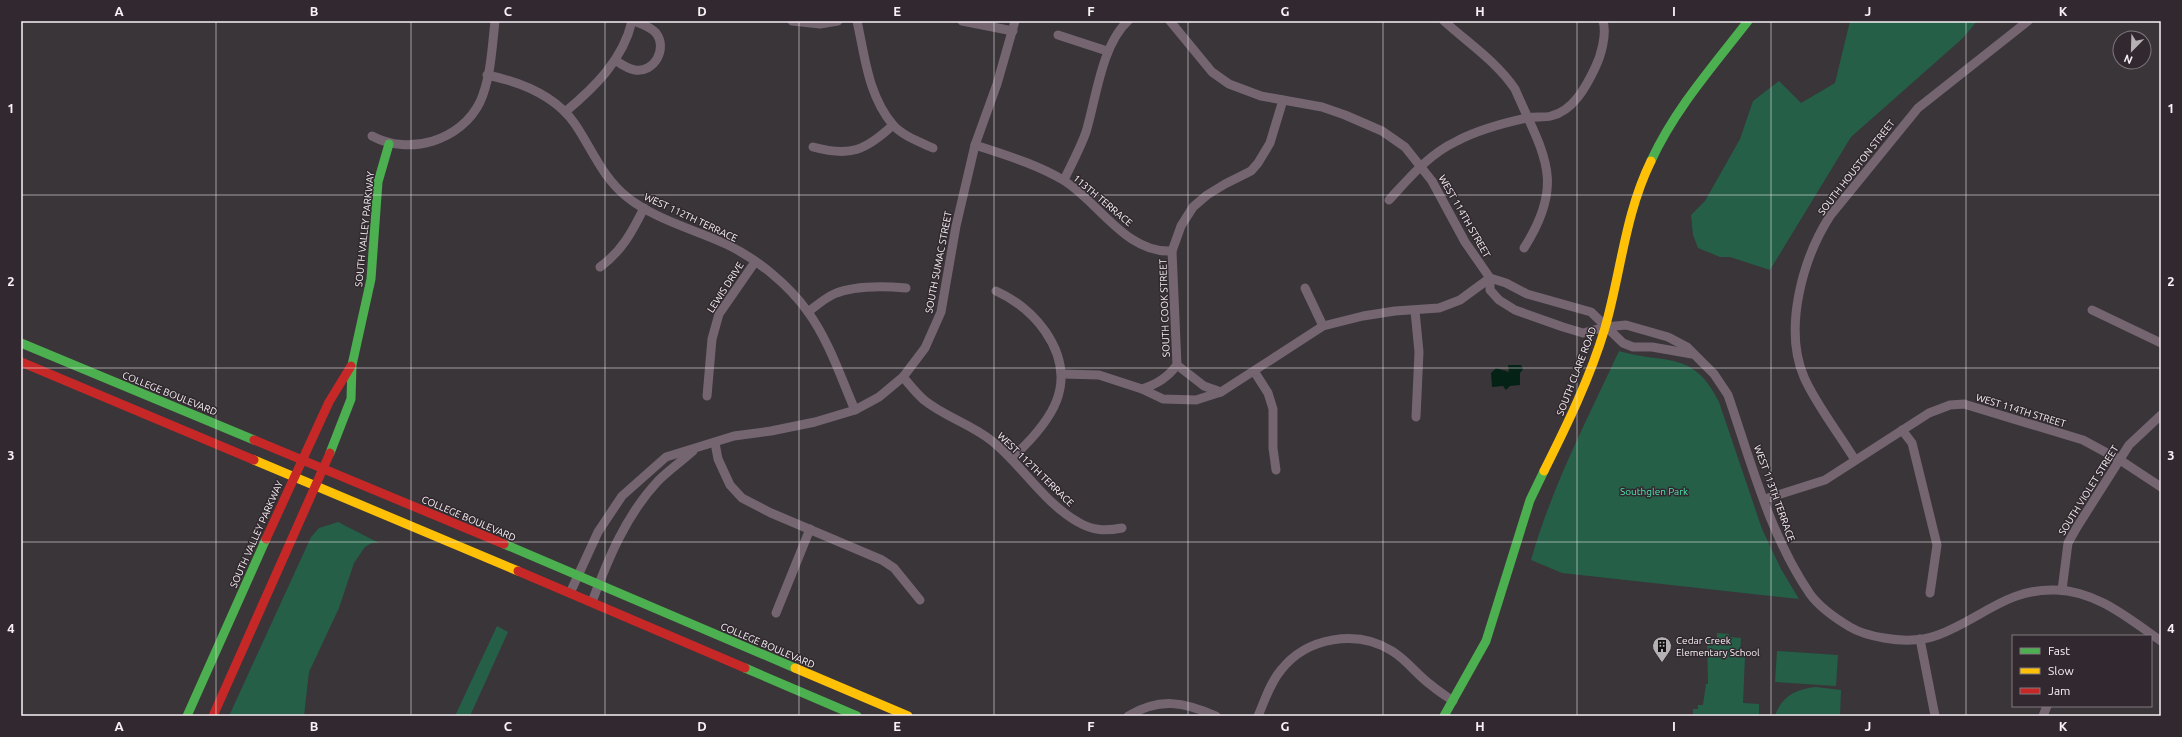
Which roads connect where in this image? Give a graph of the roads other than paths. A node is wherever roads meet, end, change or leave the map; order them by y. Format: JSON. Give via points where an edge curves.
{"nodes":[{"id":1,"x":495,"y":21,"type":"edge"},
{"id":2,"x":633,"y":21,"type":"edge"},
{"id":3,"x":792,"y":21,"type":"edge"},
{"id":4,"x":838,"y":21,"type":"edge"},
{"id":5,"x":857,"y":21,"type":"edge"},
{"id":6,"x":962,"y":21,"type":"edge"},
{"id":7,"x":1015,"y":21,"type":"edge"},
{"id":8,"x":1128,"y":21,"type":"edge"},
{"id":9,"x":1170,"y":21,"type":"edge"},
{"id":10,"x":1444,"y":21,"type":"edge"},
{"id":11,"x":1748,"y":21,"type":"edge"},
{"id":12,"x":2028,"y":21,"type":"edge"},
{"id":13,"x":1606,"y":22,"type":"edge"},
{"id":14,"x":1013,"y":31,"type":"junction"},
{"id":15,"x":1058,"y":35,"type":"dead end"},
{"id":16,"x":1107,"y":51,"type":"junction"},
{"id":17,"x":615,"y":60,"type":"junction"},
{"id":18,"x":487,"y":75,"type":"junction"},
{"id":19,"x":1283,"y":100,"type":"junction"},
{"id":20,"x":565,"y":112,"type":"junction"},
{"id":21,"x":1528,"y":118,"type":"junction"},
{"id":22,"x":893,"y":125,"type":"junction"},
{"id":23,"x":372,"y":136,"type":"dead end"},
{"id":24,"x":389,"y":144,"type":"junction"},
{"id":25,"x":975,"y":145,"type":"junction"},
{"id":26,"x":813,"y":147,"type":"dead end"},
{"id":27,"x":933,"y":148,"type":"dead end"},
{"id":28,"x":1420,"y":166,"type":"junction"},
{"id":29,"x":1064,"y":180,"type":"junction"},
{"id":30,"x":1389,"y":200,"type":"dead end"},
{"id":31,"x":644,"y":208,"type":"junction"},
{"id":32,"x":1524,"y":248,"type":"dead end"},
{"id":33,"x":1172,"y":251,"type":"junction"},
{"id":34,"x":755,"y":262,"type":"junction"},
{"id":35,"x":600,"y":267,"type":"dead end"},
{"id":36,"x":1490,"y":278,"type":"junction"},
{"id":37,"x":906,"y":288,"type":"dead end"},
{"id":38,"x":1306,"y":288,"type":"dead end"},
{"id":39,"x":996,"y":291,"type":"dead end"},
{"id":40,"x":2092,"y":310,"type":"dead end"},
{"id":41,"x":1415,"y":311,"type":"junction"},
{"id":42,"x":808,"y":312,"type":"junction"},
{"id":43,"x":1324,"y":326,"type":"junction"},
{"id":44,"x":1605,"y":327,"type":"junction"},
{"id":45,"x":2161,"y":343,"type":"edge"},
{"id":46,"x":21,"y":344,"type":"edge"},
{"id":47,"x":1692,"y":354,"type":"junction"},
{"id":48,"x":21,"y":362,"type":"edge"},
{"id":49,"x":352,"y":365,"type":"junction"},
{"id":50,"x":1177,"y":365,"type":"junction"},
{"id":51,"x":1254,"y":371,"type":"junction"},
{"id":52,"x":1062,"y":374,"type":"junction"},
{"id":53,"x":903,"y":377,"type":"junction"},
{"id":54,"x":1142,"y":389,"type":"junction"},
{"id":55,"x":1221,"y":392,"type":"junction"},
{"id":56,"x":707,"y":396,"type":"dead end"},
{"id":57,"x":855,"y":410,"type":"junction"},
{"id":58,"x":2161,"y":415,"type":"edge"},
{"id":59,"x":1416,"y":416,"type":"dead end"},
{"id":60,"x":1902,"y":430,"type":"junction"},
{"id":61,"x":715,"y":443,"type":"junction"},
{"id":62,"x":694,"y":450,"type":"junction"},
{"id":63,"x":1012,"y":458,"type":"junction"},
{"id":64,"x":301,"y":459,"type":"junction"},
{"id":65,"x":1855,"y":460,"type":"junction"},
{"id":66,"x":2120,"y":460,"type":"junction"},
{"id":67,"x":322,"y":468,"type":"junction"},
{"id":68,"x":1276,"y":470,"type":"dead end"},
{"id":69,"x":293,"y":477,"type":"junction"},
{"id":70,"x":315,"y":486,"type":"junction"},
{"id":71,"x":2161,"y":487,"type":"edge"},
{"id":72,"x":1765,"y":500,"type":"junction"},
{"id":73,"x":1122,"y":528,"type":"dead end"},
{"id":74,"x":810,"y":529,"type":"junction"},
{"id":75,"x":578,"y":575,"type":"junction"},
{"id":76,"x":598,"y":584,"type":"junction"},
{"id":77,"x":2062,"y":590,"type":"junction"},
{"id":78,"x":570,"y":593,"type":"junction"},
{"id":79,"x":1930,"y":593,"type":"dead end"},
{"id":80,"x":920,"y":600,"type":"dead end"},
{"id":81,"x":592,"y":602,"type":"junction"},
{"id":82,"x":776,"y":613,"type":"dead end"},
{"id":83,"x":1920,"y":639,"type":"junction"},
{"id":84,"x":2161,"y":641,"type":"edge"},
{"id":85,"x":1454,"y":701,"type":"junction"},
{"id":86,"x":186,"y":716,"type":"edge"},
{"id":87,"x":213,"y":716,"type":"edge"},
{"id":88,"x":857,"y":716,"type":"edge"},
{"id":89,"x":908,"y":716,"type":"edge"},
{"id":90,"x":1128,"y":716,"type":"edge"},
{"id":91,"x":1216,"y":716,"type":"edge"},
{"id":92,"x":1258,"y":716,"type":"edge"},
{"id":93,"x":1444,"y":716,"type":"edge"},
{"id":94,"x":1935,"y":716,"type":"edge"}],
"edges":[{"from":1,"to":18,"type":"street"},
{"from":2,"to":17,"type":"street"},
{"from":2,"to":17,"type":"street","via":[[656,33],[660,40],[658,59],[645,69],[635,70]]},
{"from":3,"to":4,"type":"street","via":[[820,24]]},
{"from":5,"to":22,"type":"street","via":[[870,85]]},
{"from":6,"to":14,"type":"street"},
{"from":7,"to":14,"type":"street","name":"SOUTH SUMAC STREET"},
{"from":8,"to":16,"type":"street","via":[[1120,27]]},
{"from":9,"to":19,"type":"street","name":"WEST 114TH STREET","via":[[1212,72],[1254,94]]},
{"from":10,"to":21,"type":"street","via":[[1501,71],[1515,89]]},
{"from":11,"to":44,"type":"street","name":"SOUTH CLARE ROAD","via":[[1683,104],[1653,156],[1631,210]]},
{"from":12,"to":65,"type":"street","name":"SOUTH HOUSTON STREET","via":[[1918,108],[1830,216],[1810,255],[1798,300],[1797,334],[1800,364],[1808,385]]},
{"from":13,"to":21,"type":"street","via":[[1599,61],[1582,93],[1566,108],[1551,116]]},
{"from":14,"to":25,"type":"street","name":"SOUTH SUMAC STREET"},
{"from":15,"to":16,"type":"street"},
{"from":16,"to":29,"type":"street","via":[[1086,133]]},
{"from":17,"to":20,"type":"street","via":[[593,87]]},
{"from":18,"to":20,"type":"street","name":"WEST 112TH TERRACE","via":[[521,84],[541,94]]},
{"from":18,"to":24,"type":"street","via":[[480,102],[474,112],[448,135],[419,145]]},
{"from":19,"to":28,"type":"street","name":"WEST 114TH STREET","via":[[1322,107],[1367,123],[1405,147]]},
{"from":19,"to":33,"type":"street","name":"SOUTH COOK STREET","via":[[1270,143],[1258,163],[1251,171],[1225,184],[1194,207],[1181,226]]},
{"from":20,"to":31,"type":"street","name":"WEST 112TH TERRACE","via":[[601,170],[627,197]]},
{"from":21,"to":28,"type":"street","via":[[1465,137]]},
{"from":21,"to":32,"type":"street","via":[[1545,158],[1547,195],[1542,216]]},
{"from":22,"to":26,"type":"street","via":[[867,145],[850,153],[831,152]]},
{"from":22,"to":27,"type":"street","via":[[909,137]]},
{"from":23,"to":24,"type":"street"},
{"from":24,"to":49,"type":"street","name":"SOUTH VALLEY PARKWAY","via":[[378,182],[371,279]]},
{"from":25,"to":29,"type":"street","name":"113TH TERRACE"},
{"from":25,"to":53,"type":"street","name":"SOUTH SUMAC STREET","via":[[956,226],[941,312],[925,348]]},
{"from":28,"to":30,"type":"street"},
{"from":28,"to":36,"type":"street","name":"WEST 114TH STREET","via":[[1432,180],[1465,242]]},
{"from":29,"to":33,"type":"street","name":"113TH TERRACE","via":[[1132,238],[1151,248]]},
{"from":31,"to":34,"type":"street","name":"WEST 112TH TERRACE","via":[[729,246]]},
{"from":31,"to":35,"type":"street","via":[[626,242],[614,257]]},
{"from":33,"to":50,"type":"street","name":"SOUTH COOK STREET"},
{"from":34,"to":42,"type":"street","name":"WEST 112TH TERRACE","via":[[783,285]]},
{"from":34,"to":56,"type":"street","name":"LEWIS DRIVE","via":[[719,314],[712,339]]},
{"from":36,"to":41,"type":"street","via":[[1453,303],[1439,308]]},
{"from":36,"to":44,"type":"street","via":[[1527,294],[1591,312]]},
{"from":36,"to":44,"type":"street","name":"WEST 114TH STREET","via":[[1490,290],[1499,300],[1522,314],[1583,333]]},
{"from":37,"to":42,"type":"street","via":[[890,286],[852,289],[833,294]]},
{"from":38,"to":43,"type":"street"},
{"from":39,"to":52,"type":"street","via":[[1012,298],[1036,319],[1050,338]]},
{"from":40,"to":45,"type":"street"},
{"from":41,"to":43,"type":"street","via":[[1363,316]]},
{"from":41,"to":59,"type":"street","via":[[1419,352]]},
{"from":42,"to":57,"type":"street","name":"WEST 112TH TERRACE","via":[[824,340]]},
{"from":43,"to":51,"type":"street"},
{"from":44,"to":47,"type":"street","via":[[1623,343],[1634,347],[1652,347]]},
{"from":44,"to":47,"type":"street","name":"WEST 113TH TERRACE","via":[[1626,325],[1668,337],[1687,347]]},
{"from":44,"to":85,"type":"street","name":"SOUTH CLARE ROAD","via":[[1573,413],[1530,500],[1486,640]]},
{"from":46,"to":64,"type":"street","name":"COLLEGE BOULEVARD"},
{"from":47,"to":72,"type":"street","name":"WEST 113TH TERRACE","via":[[1714,374],[1728,395]]},
{"from":48,"to":69,"type":"street"},
{"from":49,"to":64,"type":"street","name":"SOUTH VALLEY PARKWAY","via":[[329,402]]},
{"from":49,"to":67,"type":"street","name":"SOUTH VALLEY PARKWAY","via":[[351,400],[332,450]]},
{"from":50,"to":54,"type":"street","via":[[1157,384]]},
{"from":50,"to":55,"type":"street","name":"SOUTH COOK STREET","via":[[1204,386]]},
{"from":51,"to":55,"type":"street"},
{"from":51,"to":68,"type":"street","via":[[1268,393],[1273,409]]},
{"from":52,"to":54,"type":"street","via":[[1099,375]]},
{"from":52,"to":63,"type":"street","via":[[1054,407],[1044,425]]},
{"from":53,"to":57,"type":"street","name":"SOUTH SUMAC STREET","via":[[880,396]]},
{"from":53,"to":63,"type":"street","name":"WEST 112TH TERRACE","via":[[924,399],[972,427]]},
{"from":54,"to":55,"type":"street","via":[[1163,399],[1179,401],[1196,400]]},
{"from":57,"to":61,"type":"street","name":"SOUTH SUMAC STREET","via":[[815,422],[734,436]]},
{"from":58,"to":66,"type":"street","name":"SOUTH VIOLET STREET","via":[[2129,445]]},
{"from":60,"to":65,"type":"street","name":"WEST 114TH STREET"},
{"from":60,"to":66,"type":"street","name":"WEST 114TH STREET","via":[[1940,408],[1964,404],[2083,440]]},
{"from":60,"to":79,"type":"street","via":[[1912,443],[1937,545]]},
{"from":61,"to":62,"type":"street","name":"SOUTH SUMAC STREET"},
{"from":61,"to":74,"type":"street","via":[[720,464],[730,485],[742,498]]},
{"from":62,"to":75,"type":"street","name":"SOUTH SUMAC STREET","via":[[666,457],[622,496],[598,532]]},
{"from":62,"to":76,"type":"street","name":"SOUTH SUMAC STREET","via":[[658,481],[639,504],[622,530]]},
{"from":63,"to":73,"type":"street","name":"WEST 112TH TERRACE","via":[[1052,502],[1078,522],[1105,531]]},
{"from":64,"to":67,"type":"street","name":"COLLEGE BOULEVARD"},
{"from":64,"to":69,"type":"street","name":"SOUTH VALLEY PARKWAY"},
{"from":65,"to":72,"type":"street","name":"WEST 114TH STREET","via":[[1825,480]]},
{"from":66,"to":71,"type":"street","name":"WEST 114TH STREET"},
{"from":66,"to":77,"type":"street","name":"SOUTH VIOLET STREET","via":[[2068,543]]},
{"from":67,"to":70,"type":"street","name":"SOUTH VALLEY PARKWAY"},
{"from":67,"to":75,"type":"street","name":"COLLEGE BOULEVARD"},
{"from":69,"to":70,"type":"street"},
{"from":69,"to":86,"type":"street","name":"SOUTH VALLEY PARKWAY"},
{"from":70,"to":78,"type":"street"},
{"from":70,"to":87,"type":"street","name":"SOUTH VALLEY PARKWAY"},
{"from":72,"to":83,"type":"street","name":"WEST 113TH TERRACE","via":[[1778,538],[1796,572],[1811,596],[1832,616],[1871,636],[1896,640]]},
{"from":74,"to":80,"type":"street","via":[[882,560],[894,568]]},
{"from":74,"to":82,"type":"street"},
{"from":75,"to":76,"type":"street","name":"COLLEGE BOULEVARD"},
{"from":75,"to":78,"type":"street","name":"SOUTH SUMAC STREET"},
{"from":76,"to":81,"type":"street","name":"SOUTH SUMAC STREET"},
{"from":76,"to":89,"type":"street","name":"COLLEGE BOULEVARD"},
{"from":77,"to":83,"type":"street","name":"WEST 113TH TERRACE","via":[[2038,590],[2017,596],[1996,604],[1937,635]]},
{"from":77,"to":84,"type":"street","name":"WEST 113TH TERRACE","via":[[2091,597],[2106,604]]},
{"from":78,"to":81,"type":"street"},
{"from":81,"to":88,"type":"street"},
{"from":83,"to":94,"type":"street"},
{"from":85,"to":92,"type":"street","via":[[1431,686],[1392,651],[1366,640],[1346,638],[1318,644],[1293,657],[1274,679]]},
{"from":85,"to":93,"type":"street","name":"SOUTH CLARE ROAD"},
{"from":90,"to":91,"type":"street","via":[[1153,705],[1167,703],[1194,707]]}]}
